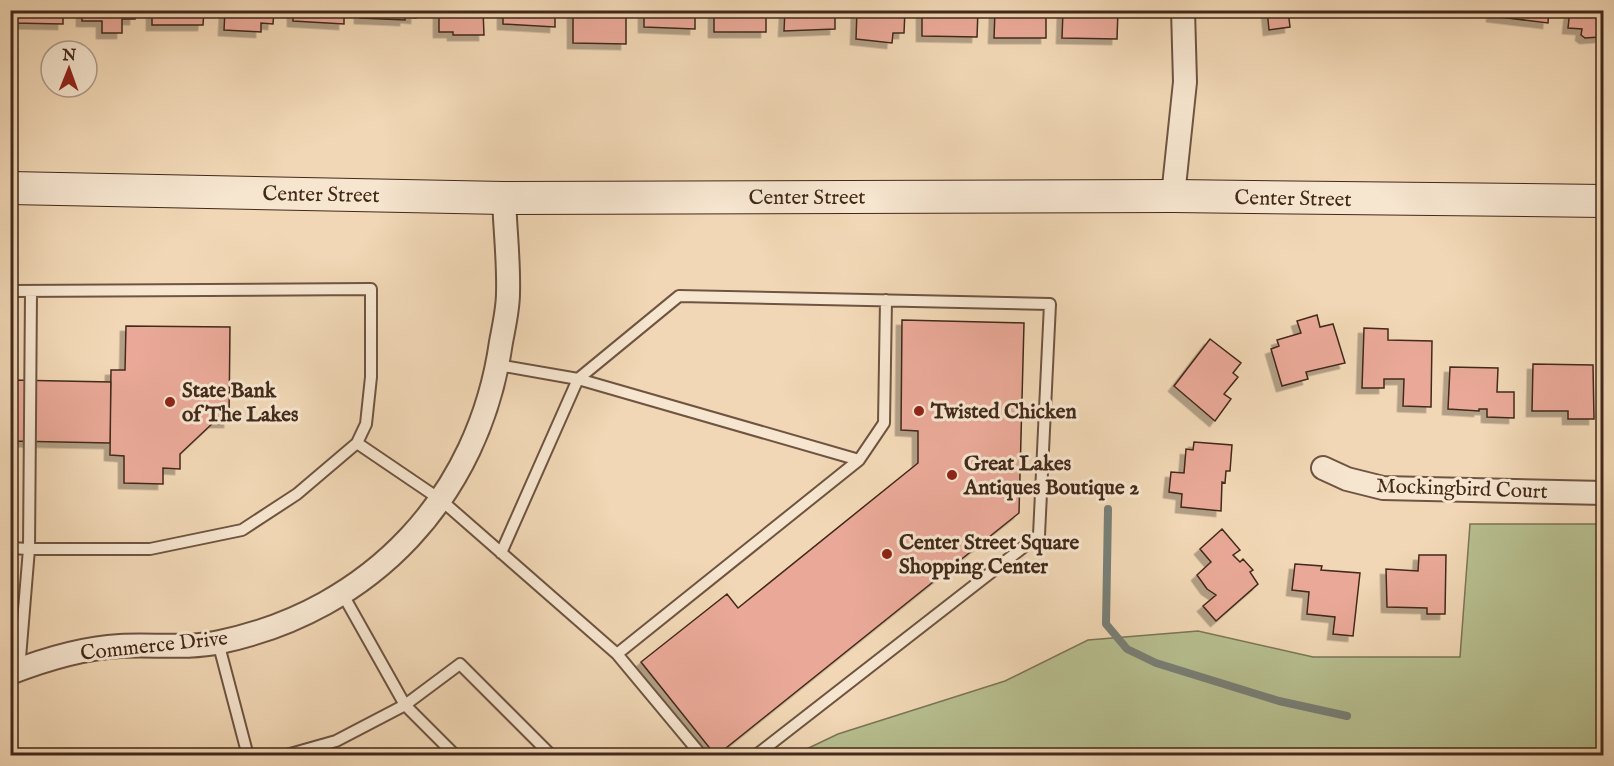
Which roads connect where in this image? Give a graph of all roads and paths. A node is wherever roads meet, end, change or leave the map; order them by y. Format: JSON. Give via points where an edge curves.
{"nodes":[{"id":1,"x":1184,"y":10,"type":"edge"},
{"id":2,"x":10,"y":188,"type":"edge"},
{"id":3,"x":1173,"y":196,"type":"junction"},
{"id":4,"x":504,"y":198,"type":"junction"},
{"id":5,"x":1604,"y":201,"type":"edge"},
{"id":6,"x":10,"y":291,"type":"edge"},
{"id":7,"x":32,"y":292,"type":"junction"},
{"id":8,"x":886,"y":300,"type":"junction"},
{"id":9,"x":498,"y":365,"type":"junction"},
{"id":10,"x":578,"y":379,"type":"junction"},
{"id":11,"x":357,"y":443,"type":"junction"},
{"id":12,"x":859,"y":460,"type":"junction"},
{"id":13,"x":1323,"y":468,"type":"dead end"},
{"id":14,"x":1604,"y":493,"type":"edge"},
{"id":15,"x":441,"y":500,"type":"junction"},
{"id":16,"x":10,"y":548,"type":"edge"},
{"id":17,"x":28,"y":549,"type":"junction"},
{"id":18,"x":501,"y":553,"type":"junction"},
{"id":19,"x":342,"y":593,"type":"junction"},
{"id":20,"x":218,"y":642,"type":"junction"},
{"id":21,"x":617,"y":654,"type":"junction"},
{"id":22,"x":15,"y":672,"type":"edge"},
{"id":23,"x":405,"y":705,"type":"junction"},
{"id":24,"x":248,"y":756,"type":"edge"},
{"id":25,"x":284,"y":756,"type":"edge"},
{"id":26,"x":456,"y":756,"type":"edge"},
{"id":27,"x":552,"y":756,"type":"edge"},
{"id":28,"x":702,"y":756,"type":"edge"},
{"id":29,"x":755,"y":756,"type":"edge"}],
"edges":[{"from":1,"to":3,"type":"street","via":[[1185,82]]},
{"from":2,"to":4,"type":"street","name":"Center Street"},
{"from":3,"to":4,"type":"street","name":"Center Street"},
{"from":3,"to":5,"type":"street","name":"Center Street"},
{"from":4,"to":9,"type":"street","name":"Commerce Drive","via":[[508,294]]},
{"from":6,"to":7,"type":"lane"},
{"from":7,"to":11,"type":"lane","via":[[371,289],[371,377],[366,424]]},
{"from":7,"to":17,"type":"lane"},
{"from":8,"to":10,"type":"lane","via":[[679,296]]},
{"from":8,"to":12,"type":"lane","via":[[884,423]]},
{"from":8,"to":29,"type":"lane","via":[[1050,304],[1040,535]]},
{"from":9,"to":10,"type":"lane"},
{"from":9,"to":15,"type":"street","name":"Commerce Drive","via":[[480,428]]},
{"from":10,"to":12,"type":"lane"},
{"from":10,"to":18,"type":"lane"},
{"from":11,"to":15,"type":"lane"},
{"from":11,"to":17,"type":"lane","via":[[297,494],[242,530],[150,549]]},
{"from":12,"to":21,"type":"lane"},
{"from":13,"to":14,"type":"street","name":"Mockingbird Court","via":[[1383,488]]},
{"from":15,"to":18,"type":"lane"},
{"from":15,"to":19,"type":"street","name":"Commerce Drive","via":[[401,549]]},
{"from":16,"to":17,"type":"lane"},
{"from":17,"to":22,"type":"lane"},
{"from":18,"to":21,"type":"lane"},
{"from":19,"to":20,"type":"street","name":"Commerce Drive","via":[[300,617]]},
{"from":19,"to":23,"type":"lane"},
{"from":20,"to":22,"type":"street","name":"Commerce Drive","via":[[117,646],[75,652]]},
{"from":20,"to":24,"type":"lane"},
{"from":21,"to":28,"type":"lane"},
{"from":23,"to":25,"type":"lane","via":[[336,741]]},
{"from":23,"to":26,"type":"lane"},
{"from":23,"to":27,"type":"lane","via":[[460,664]]}]}
